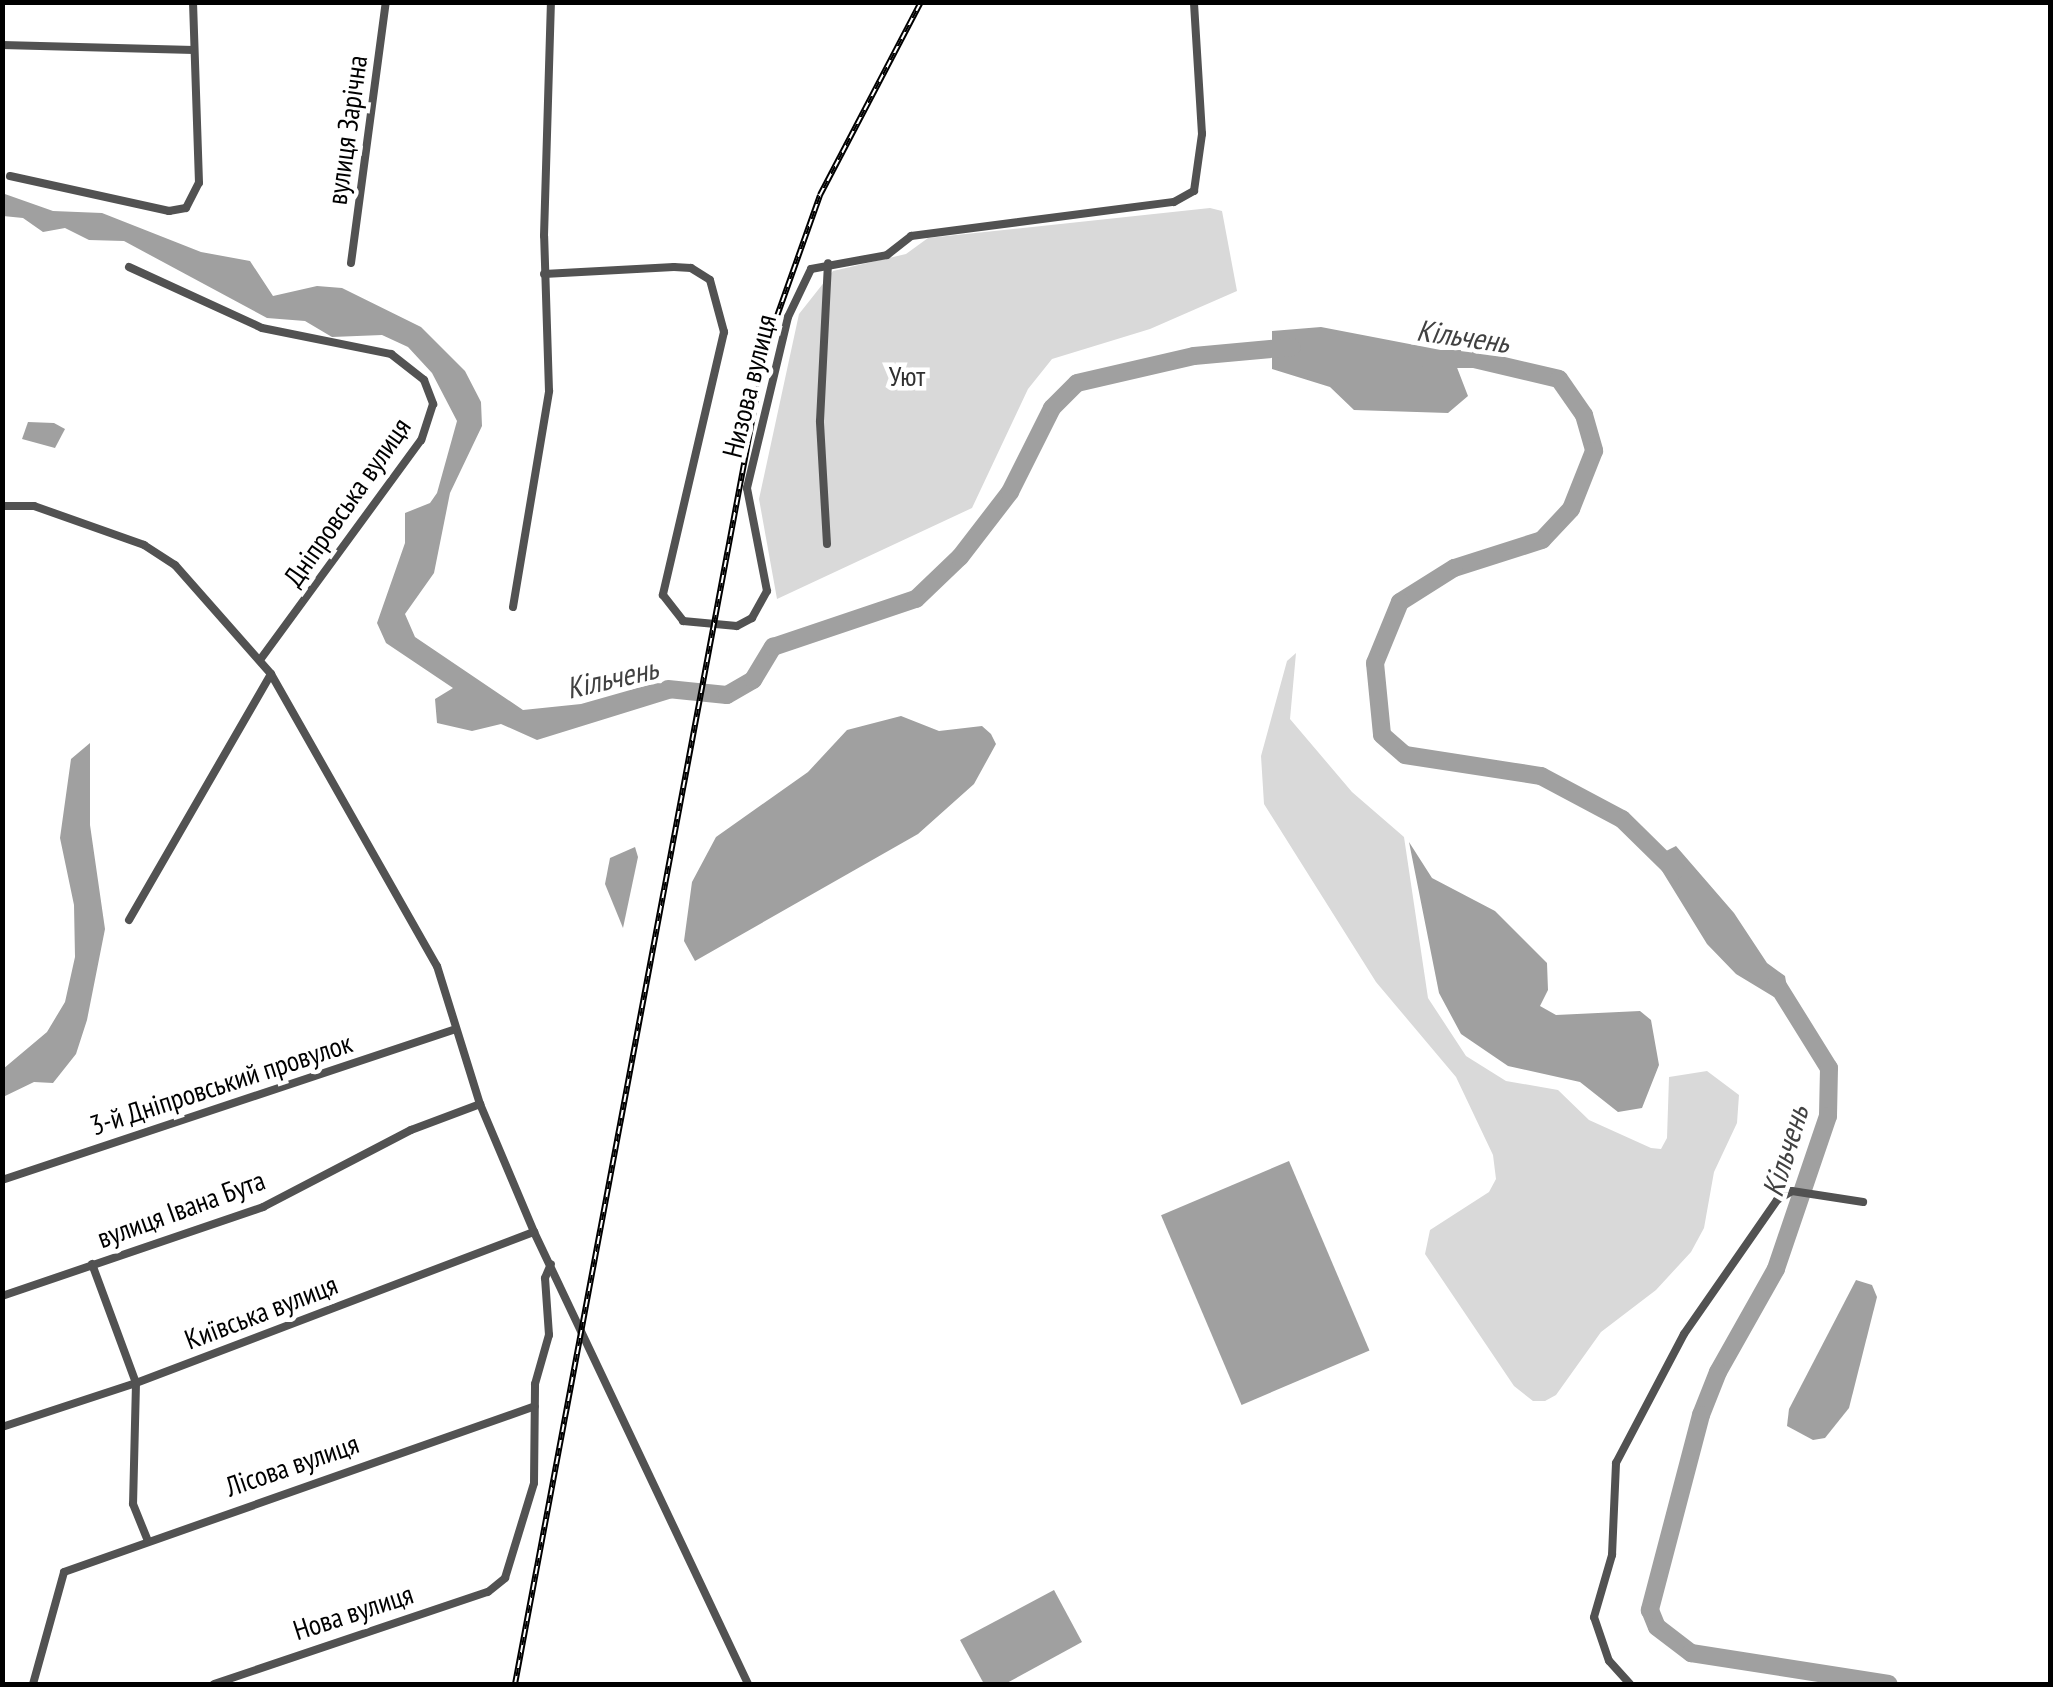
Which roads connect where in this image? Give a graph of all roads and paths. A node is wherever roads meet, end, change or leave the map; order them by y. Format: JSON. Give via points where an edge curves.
{"nodes":[{"id":1,"x":193,"y":2,"type":"edge"},
{"id":2,"x":386,"y":2,"type":"edge"},
{"id":3,"x":551,"y":2,"type":"edge"},
{"id":4,"x":1194,"y":2,"type":"edge"},
{"id":5,"x":2,"y":46,"type":"edge"},
{"id":6,"x":194,"y":50,"type":"junction"},
{"id":7,"x":10,"y":176,"type":"dead end"},
{"id":8,"x":351,"y":263,"type":"dead end"},
{"id":9,"x":828,"y":263,"type":"junction"},
{"id":10,"x":129,"y":268,"type":"dead end"},
{"id":11,"x":544,"y":274,"type":"junction"},
{"id":12,"x":4,"y":506,"type":"edge"},
{"id":13,"x":2,"y":518,"type":"edge"},
{"id":14,"x":827,"y":544,"type":"dead end"},
{"id":15,"x":513,"y":607,"type":"dead end"},
{"id":16,"x":261,"y":659,"type":"junction"},
{"id":17,"x":271,"y":674,"type":"junction"},
{"id":18,"x":129,"y":920,"type":"dead end"},
{"id":19,"x":454,"y":1030,"type":"junction"},
{"id":20,"x":480,"y":1104,"type":"junction"},
{"id":21,"x":2,"y":1180,"type":"edge"},
{"id":22,"x":1862,"y":1202,"type":"dead end"},
{"id":23,"x":534,"y":1232,"type":"junction"},
{"id":24,"x":92,"y":1264,"type":"junction"},
{"id":25,"x":552,"y":1264,"type":"junction"},
{"id":26,"x":2,"y":1296,"type":"edge"},
{"id":27,"x":136,"y":1383,"type":"junction"},
{"id":28,"x":535,"y":1406,"type":"junction"},
{"id":29,"x":2,"y":1427,"type":"edge"},
{"id":30,"x":148,"y":1538,"type":"junction"},
{"id":31,"x":33,"y":1684,"type":"edge"},
{"id":32,"x":214,"y":1684,"type":"edge"},
{"id":33,"x":748,"y":1684,"type":"edge"},
{"id":34,"x":1630,"y":1684,"type":"edge"}],
"edges":[{"from":1,"to":6,"type":"street"},
{"from":2,"to":8,"type":"street","name":"вулиця Зарічна"},
{"from":3,"to":11,"type":"street"},
{"from":4,"to":9,"type":"street","via":[[1202,134],[1194,191],[1174,202],[911,236],[887,255]]},
{"from":5,"to":6,"type":"street"},
{"from":6,"to":7,"type":"street","via":[[199,183],[186,208],[169,211]]},
{"from":9,"to":11,"type":"street","name":"Низова вулиця","via":[[811,269],[788,317],[751,470],[749,503],[767,591],[752,618],[720,628],[683,621],[663,595],[724,332],[710,280],[674,267]]},
{"from":9,"to":14,"type":"street","via":[[820,421]]},
{"from":10,"to":16,"type":"street","name":"Дніпровська вулиця","via":[[262,328],[391,354],[424,380],[433,404],[421,440]]},
{"from":11,"to":15,"type":"street","via":[[549,391]]},
{"from":12,"to":13,"type":"street"},
{"from":12,"to":16,"type":"street","via":[[34,506],[144,545],[175,565]]},
{"from":16,"to":17,"type":"street"},
{"from":17,"to":18,"type":"street"},
{"from":17,"to":19,"type":"street","via":[[436,966]]},
{"from":19,"to":20,"type":"street"},
{"from":19,"to":21,"type":"street","name":"3-й Дніпровський провулок"},
{"from":20,"to":23,"type":"street"},
{"from":20,"to":24,"type":"street","name":"вулиця Івана Бута","via":[[411,1130],[263,1207]]},
{"from":22,"to":34,"type":"street","via":[[1792,1191],[1760,1220],[1684,1334],[1616,1462],[1612,1555],[1594,1616],[1609,1662]]},
{"from":23,"to":25,"type":"street"},
{"from":23,"to":27,"type":"street","name":"Київська вулиця"},
{"from":24,"to":26,"type":"street","name":"вулиця Івана Бута"},
{"from":24,"to":27,"type":"street"},
{"from":25,"to":28,"type":"street","via":[[545,1278],[549,1336]]},
{"from":25,"to":33,"type":"street"},
{"from":27,"to":29,"type":"street","name":"Київська вулиця"},
{"from":27,"to":30,"type":"street","via":[[133,1504]]},
{"from":28,"to":30,"type":"street","name":"Лісова вулиця"},
{"from":28,"to":32,"type":"street","name":"Нова вулиця","via":[[534,1483],[505,1578],[488,1592]]},
{"from":30,"to":31,"type":"street","name":"Лісова вулиця","via":[[64,1572]]}]}
